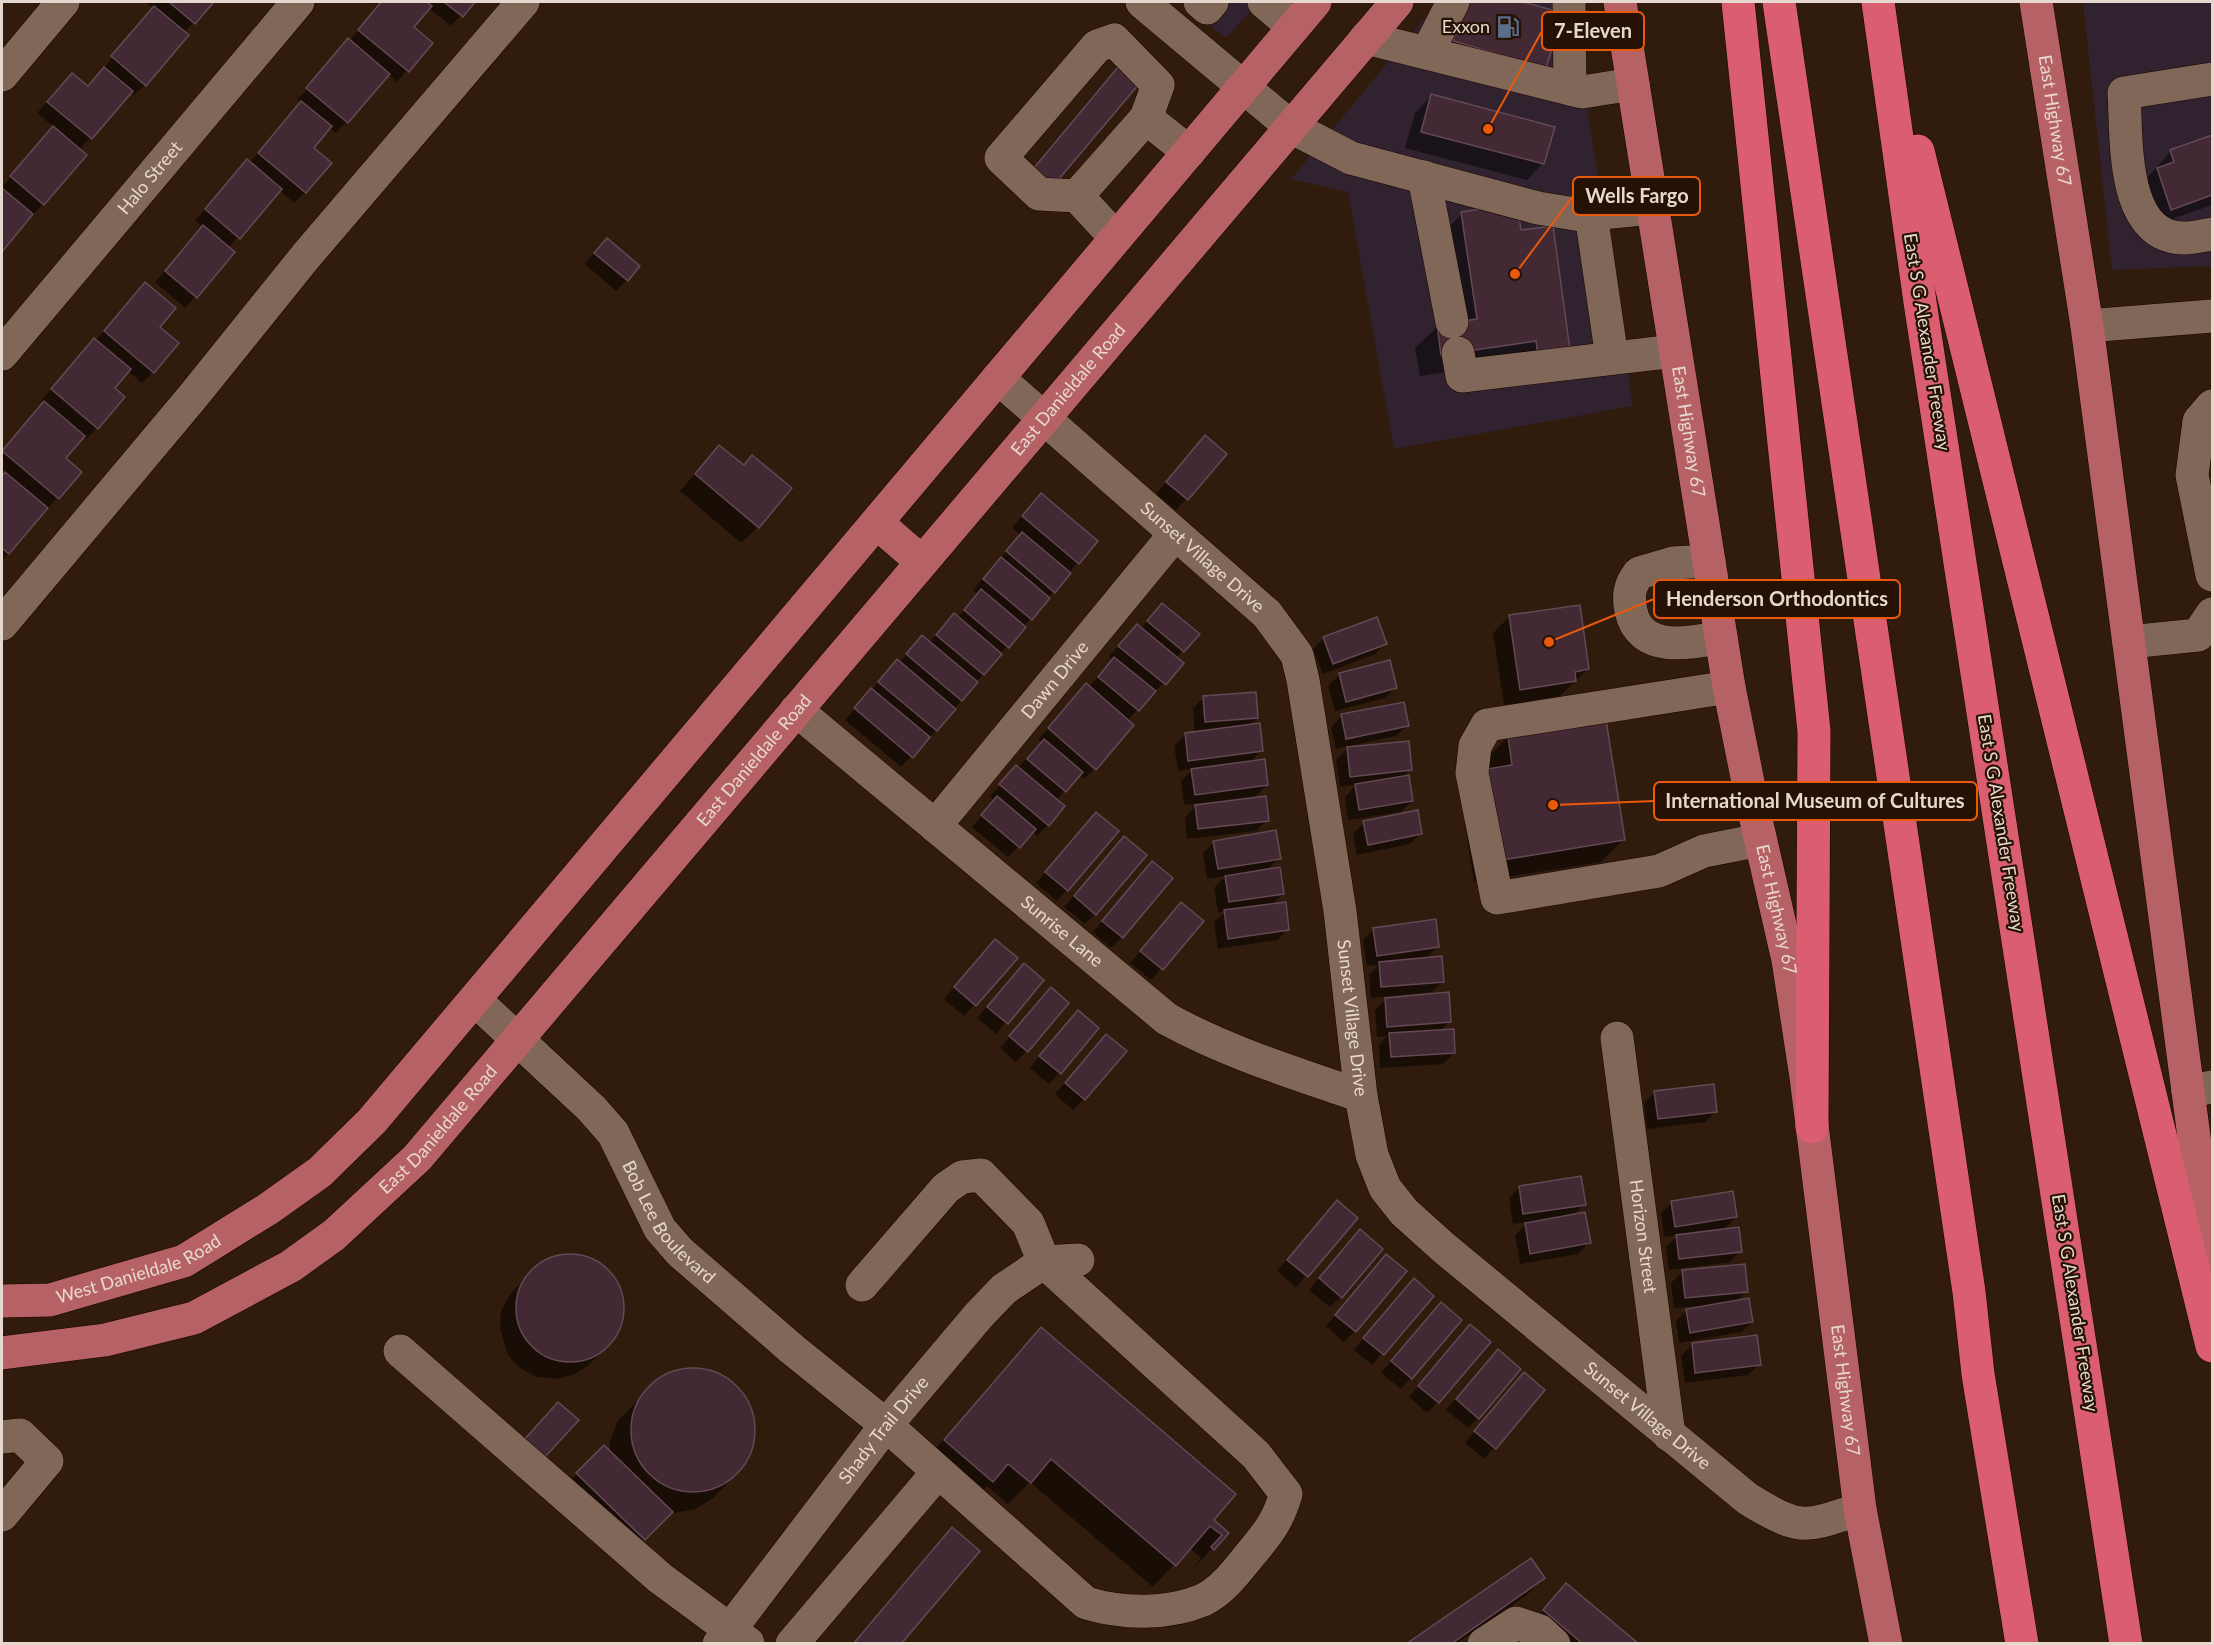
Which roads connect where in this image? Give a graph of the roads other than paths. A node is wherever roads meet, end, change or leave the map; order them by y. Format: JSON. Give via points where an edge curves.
{"nodes":[{"id":1,"x":63,"y":2,"type":"edge"},
{"id":2,"x":298,"y":2,"type":"edge"},
{"id":3,"x":523,"y":2,"type":"edge"},
{"id":4,"x":1200,"y":2,"type":"edge"},
{"id":5,"x":1212,"y":2,"type":"edge"},
{"id":6,"x":1264,"y":2,"type":"edge"},
{"id":7,"x":1315,"y":2,"type":"edge"},
{"id":8,"x":1398,"y":2,"type":"edge"},
{"id":9,"x":1453,"y":2,"type":"edge"},
{"id":10,"x":1569,"y":2,"type":"edge"},
{"id":11,"x":1620,"y":2,"type":"edge"},
{"id":12,"x":1738,"y":2,"type":"edge"},
{"id":13,"x":1779,"y":2,"type":"edge"},
{"id":14,"x":1880,"y":2,"type":"edge"},
{"id":15,"x":2036,"y":2,"type":"edge"},
{"id":16,"x":1144,"y":4,"type":"edge"},
{"id":17,"x":1371,"y":23,"type":"edge"},
{"id":18,"x":1293,"y":27,"type":"junction"},
{"id":19,"x":1114,"y":40,"type":"junction"},
{"id":20,"x":1427,"y":53,"type":"junction"},
{"id":21,"x":2,"y":75,"type":"edge"},
{"id":22,"x":2212,"y":79,"type":"edge"},
{"id":23,"x":1633,"y":84,"type":"junction"},
{"id":24,"x":1244,"y":87,"type":"junction"},
{"id":25,"x":1570,"y":89,"type":"junction"},
{"id":26,"x":1146,"y":118,"type":"junction"},
{"id":27,"x":1291,"y":127,"type":"junction"},
{"id":28,"x":1189,"y":152,"type":"junction"},
{"id":29,"x":1424,"y":177,"type":"junction"},
{"id":30,"x":1077,"y":196,"type":"junction"},
{"id":31,"x":1652,"y":208,"type":"junction"},
{"id":32,"x":1591,"y":214,"type":"junction"},
{"id":33,"x":2212,"y":234,"type":"edge"},
{"id":34,"x":1116,"y":238,"type":"junction"},
{"id":35,"x":2212,"y":315,"type":"edge"},
{"id":36,"x":2087,"y":326,"type":"junction"},
{"id":37,"x":1675,"y":351,"type":"junction"},
{"id":38,"x":2,"y":354,"type":"edge"},
{"id":39,"x":1612,"y":358,"type":"junction"},
{"id":40,"x":998,"y":378,"type":"junction"},
{"id":41,"x":2212,"y":406,"type":"edge"},
{"id":42,"x":1044,"y":418,"type":"junction"},
{"id":43,"x":877,"y":523,"type":"junction"},
{"id":44,"x":1175,"y":534,"type":"junction"},
{"id":45,"x":1708,"y":561,"type":"junction"},
{"id":46,"x":922,"y":562,"type":"junction"},
{"id":47,"x":2212,"y":575,"type":"edge"},
{"id":48,"x":2,"y":624,"type":"edge"},
{"id":49,"x":2208,"y":629,"type":"edge"},
{"id":50,"x":1721,"y":637,"type":"junction"},
{"id":51,"x":2129,"y":642,"type":"junction"},
{"id":52,"x":1729,"y":687,"type":"junction"},
{"id":53,"x":796,"y":710,"type":"junction"},
{"id":54,"x":934,"y":826,"type":"junction"},
{"id":55,"x":1760,"y":840,"type":"junction"},
{"id":56,"x":475,"y":1000,"type":"junction"},
{"id":57,"x":1617,"y":1038,"type":"dead end"},
{"id":58,"x":517,"y":1041,"type":"junction"},
{"id":59,"x":2200,"y":1089,"type":"edge"},
{"id":60,"x":1361,"y":1096,"type":"junction"},
{"id":61,"x":1812,"y":1127,"type":"junction"},
{"id":62,"x":1078,"y":1260,"type":"dead end"},
{"id":63,"x":1044,"y":1262,"type":"junction"},
{"id":64,"x":2212,"y":1274,"type":"edge"},
{"id":65,"x":862,"y":1285,"type":"dead end"},
{"id":66,"x":2,"y":1301,"type":"edge"},
{"id":67,"x":2212,"y":1346,"type":"edge"},
{"id":68,"x":400,"y":1351,"type":"dead end"},
{"id":69,"x":2,"y":1353,"type":"edge"},
{"id":70,"x":886,"y":1425,"type":"junction"},
{"id":71,"x":1669,"y":1435,"type":"junction"},
{"id":72,"x":2,"y":1437,"type":"edge"},
{"id":73,"x":938,"y":1472,"type":"junction"},
{"id":74,"x":1860,"y":1509,"type":"junction"},
{"id":75,"x":2,"y":1515,"type":"edge"},
{"id":76,"x":733,"y":1640,"type":"edge"},
{"id":77,"x":792,"y":1644,"type":"edge"},
{"id":78,"x":1484,"y":1644,"type":"edge"},
{"id":79,"x":1554,"y":1644,"type":"edge"},
{"id":80,"x":1886,"y":1644,"type":"edge"},
{"id":81,"x":2022,"y":1644,"type":"edge"},
{"id":82,"x":2126,"y":1644,"type":"edge"}],
"edges":[{"from":1,"to":21,"type":"street"},
{"from":2,"to":38,"type":"street","name":"Halo Street"},
{"from":3,"to":48,"type":"street","via":[[306,255]]},
{"from":4,"to":5,"type":"street","via":[[1207,8]]},
{"from":6,"to":18,"type":"street"},
{"from":7,"to":18,"type":"main road"},
{"from":8,"to":17,"type":"main road","name":"East Danieldale Road"},
{"from":9,"to":20,"type":"street"},
{"from":10,"to":25,"type":"street"},
{"from":11,"to":23,"type":"main road","name":"East Highway 67"},
{"from":12,"to":61,"type":"highway","via":[[1814,731]]},
{"from":13,"to":81,"type":"highway","via":[[1978,1374]]},
{"from":14,"to":67,"type":"highway"},
{"from":14,"to":82,"type":"highway","name":"East S G Alexander Freeway","via":[[1920,302]]},
{"from":15,"to":36,"type":"main road","name":"East Highway 67"},
{"from":16,"to":19,"type":"street"},
{"from":16,"to":24,"type":"street"},
{"from":17,"to":20,"type":"street"},
{"from":17,"to":27,"type":"main road","name":"East Danieldale Road"},
{"from":18,"to":24,"type":"main road"},
{"from":19,"to":26,"type":"street","via":[[1158,86]]},
{"from":19,"to":30,"type":"street","via":[[1097,46],[1001,158],[1039,194]]},
{"from":20,"to":25,"type":"street"},
{"from":22,"to":33,"type":"street","via":[[2124,93],[2130,178],[2146,221],[2164,234],[2184,238]]},
{"from":23,"to":25,"type":"street","via":[[1582,92]]},
{"from":23,"to":31,"type":"main road","name":"East Highway 67"},
{"from":24,"to":27,"type":"street"},
{"from":24,"to":28,"type":"main road"},
{"from":26,"to":28,"type":"street"},
{"from":26,"to":30,"type":"street"},
{"from":27,"to":29,"type":"street","via":[[1351,158]]},
{"from":27,"to":42,"type":"main road","name":"East Danieldale Road"},
{"from":28,"to":34,"type":"main road"},
{"from":29,"to":32,"type":"street","via":[[1538,208]]},
{"from":29,"to":39,"type":"street","via":[[1462,376]]},
{"from":30,"to":34,"type":"street"},
{"from":31,"to":32,"type":"street"},
{"from":31,"to":37,"type":"main road","name":"East Highway 67"},
{"from":32,"to":39,"type":"street"},
{"from":34,"to":40,"type":"main road"},
{"from":35,"to":36,"type":"street"},
{"from":36,"to":51,"type":"main road","name":"East Highway 67"},
{"from":37,"to":39,"type":"street"},
{"from":37,"to":45,"type":"main road","name":"East Highway 67"},
{"from":40,"to":42,"type":"street","name":"Sunset Village Drive"},
{"from":40,"to":43,"type":"main road"},
{"from":41,"to":47,"type":"street","via":[[2199,421],[2192,475]]},
{"from":42,"to":44,"type":"street","name":"Sunset Village Drive"},
{"from":42,"to":46,"type":"main road","name":"East Danieldale Road"},
{"from":43,"to":46,"type":"main road"},
{"from":43,"to":56,"type":"main road"},
{"from":44,"to":54,"type":"street","name":"Dawn Drive"},
{"from":44,"to":60,"type":"street","name":"Sunset Village Drive","via":[[1268,614],[1297,655],[1340,911]]},
{"from":45,"to":50,"type":"main road","name":"East Highway 67"},
{"from":45,"to":50,"type":"street","via":[[1673,563],[1639,573],[1628,596],[1634,626],[1649,640],[1691,643]]},
{"from":46,"to":53,"type":"main road","name":"East Danieldale Road"},
{"from":49,"to":51,"type":"street"},
{"from":50,"to":52,"type":"main road","name":"East Highway 67"},
{"from":51,"to":59,"type":"main road","name":"East Highway 67"},
{"from":52,"to":55,"type":"main road","name":"East Highway 67"},
{"from":52,"to":55,"type":"street","via":[[1487,724],[1475,746],[1472,773],[1497,898],[1659,871],[1704,851]]},
{"from":53,"to":54,"type":"street","name":"Sunrise Lane"},
{"from":53,"to":58,"type":"main road","name":"East Danieldale Road"},
{"from":54,"to":60,"type":"street","name":"Sunrise Lane","via":[[1167,1019],[1245,1057]]},
{"from":55,"to":61,"type":"main road","name":"East Highway 67","via":[[1788,960]]},
{"from":56,"to":58,"type":"street","name":"Bob Lee Boulevard"},
{"from":56,"to":66,"type":"main road","name":"West Danieldale Road","via":[[372,1121],[320,1172],[268,1209],[184,1261],[50,1300]]},
{"from":57,"to":71,"type":"street","name":"Horizon Street"},
{"from":58,"to":69,"type":"main road","name":"East Danieldale Road","via":[[417,1158],[334,1235],[291,1266],[194,1318],[105,1340]]},
{"from":58,"to":70,"type":"street","name":"Bob Lee Boulevard","via":[[613,1133],[660,1229],[680,1252]]},
{"from":59,"to":64,"type":"main road","name":"East Highway 67"},
{"from":60,"to":71,"type":"street","name":"Sunset Village Drive","via":[[1372,1155],[1385,1188],[1404,1212]]},
{"from":61,"to":74,"type":"main road","name":"East Highway 67"},
{"from":62,"to":63,"type":"street"},
{"from":63,"to":65,"type":"street","via":[[1028,1223],[981,1175],[962,1177],[946,1188]]},
{"from":63,"to":70,"type":"street","name":"Shady Trail Drive","via":[[1004,1289],[987,1306]]},
{"from":63,"to":73,"type":"street","name":"Bob Lee Boulevard","via":[[1256,1455],[1286,1494],[1277,1522],[1229,1580],[1204,1599],[1171,1609],[1114,1611],[1086,1604]]},
{"from":68,"to":76,"type":"street"},
{"from":70,"to":73,"type":"street","name":"Bob Lee Boulevard"},
{"from":70,"to":76,"type":"street","name":"Shady Trail Drive"},
{"from":71,"to":74,"type":"street","name":"Sunset Village Drive","via":[[1748,1499],[1792,1522],[1812,1525]]},
{"from":72,"to":75,"type":"street","via":[[20,1435],[47,1461]]},
{"from":73,"to":77,"type":"street"},
{"from":74,"to":80,"type":"main road","name":"East Highway 67"},
{"from":78,"to":79,"type":"street","via":[[1516,1623],[1540,1632]]}]}
